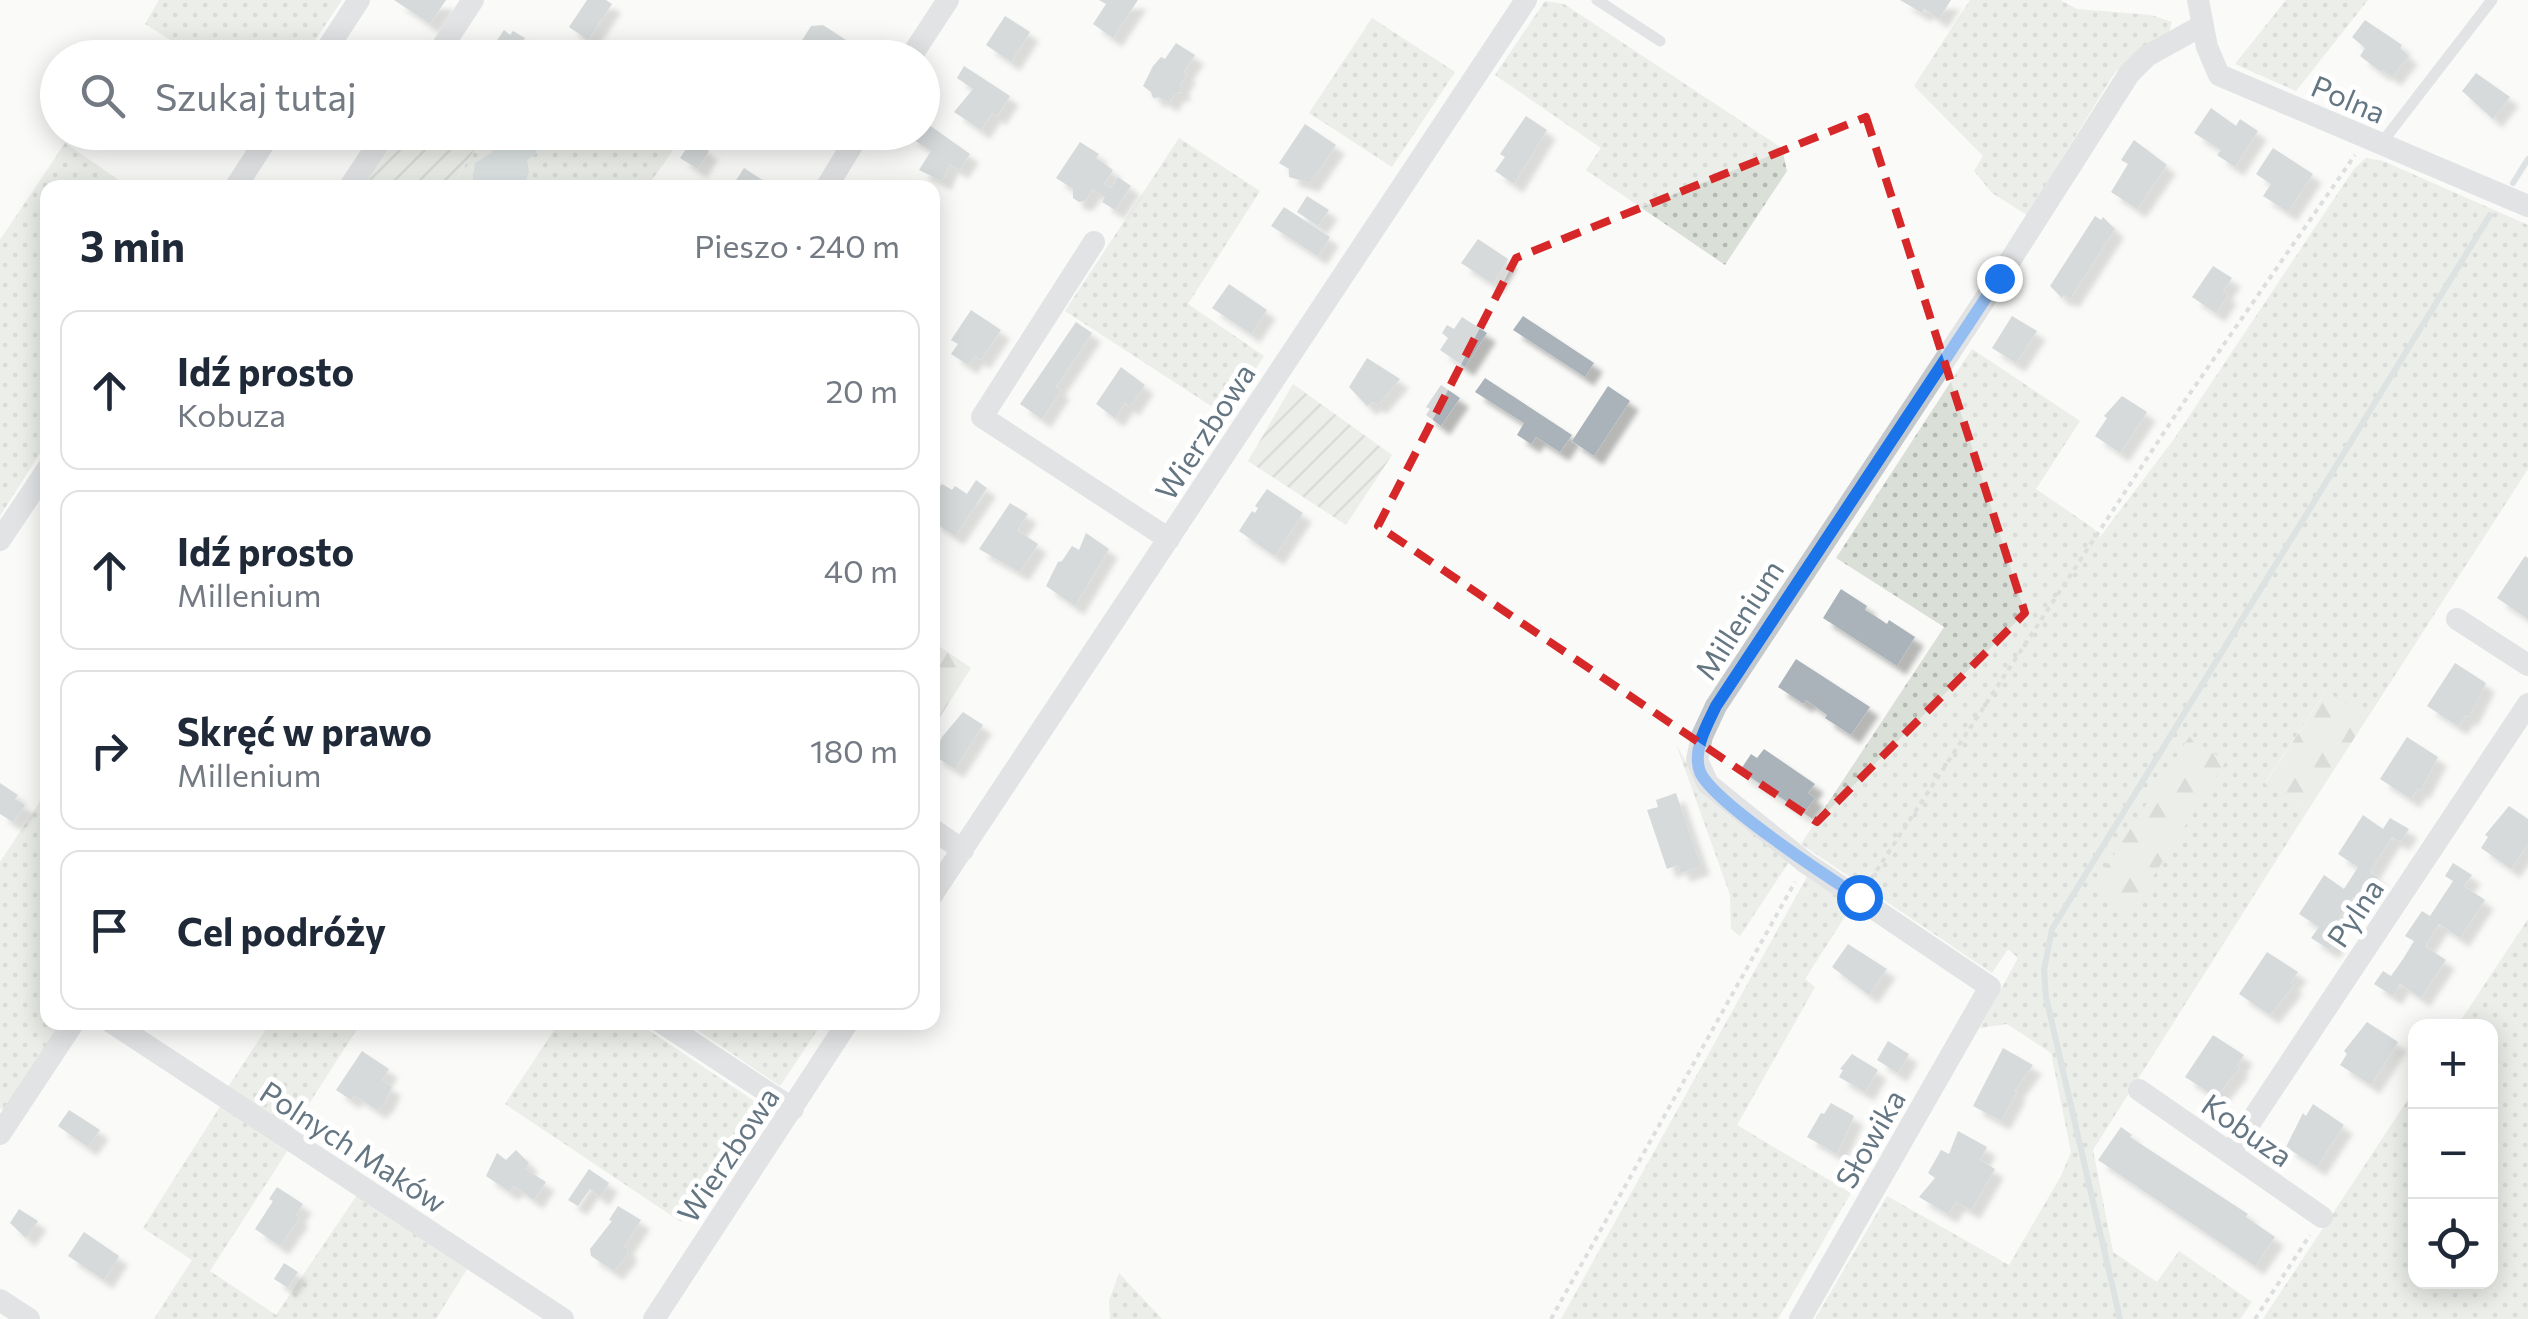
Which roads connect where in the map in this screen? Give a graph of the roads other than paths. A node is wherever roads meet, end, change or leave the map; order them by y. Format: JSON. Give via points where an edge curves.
{"nodes":[{"id":1,"x":359,"y":0,"type":"edge"},
{"id":2,"x":474,"y":0,"type":"edge"},
{"id":3,"x":948,"y":0,"type":"edge"},
{"id":4,"x":1526,"y":0,"type":"edge"},
{"id":5,"x":1597,"y":0,"type":"edge"},
{"id":6,"x":2198,"y":0,"type":"edge"},
{"id":7,"x":2492,"y":0,"type":"edge"},
{"id":8,"x":2201,"y":26,"type":"junction"},
{"id":9,"x":333,"y":40,"type":"edge"},
{"id":10,"x":448,"y":40,"type":"edge"},
{"id":11,"x":922,"y":40,"type":"edge"},
{"id":12,"x":1660,"y":41,"type":"dead end"},
{"id":13,"x":2374,"y":142,"type":"junction"},
{"id":14,"x":259,"y":150,"type":"edge"},
{"id":15,"x":374,"y":150,"type":"edge"},
{"id":16,"x":849,"y":150,"type":"edge"},
{"id":17,"x":239,"y":180,"type":"edge"},
{"id":18,"x":355,"y":180,"type":"edge"},
{"id":19,"x":831,"y":180,"type":"edge"},
{"id":20,"x":2528,"y":206,"type":"edge"},
{"id":21,"x":1094,"y":242,"type":"dead end"},
{"id":22,"x":40,"y":480,"type":"edge"},
{"id":23,"x":1169,"y":539,"type":"junction"},
{"id":24,"x":0,"y":540,"type":"edge"},
{"id":25,"x":2457,"y":619,"type":"dead end"},
{"id":26,"x":2528,"y":665,"type":"edge"},
{"id":27,"x":2528,"y":704,"type":"edge"},
{"id":28,"x":940,"y":834,"type":"edge"},
{"id":29,"x":964,"y":850,"type":"junction"},
{"id":30,"x":940,"y":884,"type":"edge"},
{"id":31,"x":1990,"y":987,"type":"joint"},
{"id":32,"x":69,"y":1030,"type":"edge"},
{"id":33,"x":124,"y":1030,"type":"edge"},
{"id":34,"x":673,"y":1030,"type":"edge"},
{"id":35,"x":843,"y":1030,"type":"edge"},
{"id":36,"x":2140,"y":1090,"type":"dead end"},
{"id":37,"x":793,"y":1110,"type":"junction"},
{"id":38,"x":0,"y":1134,"type":"edge"},
{"id":39,"x":2230,"y":1153,"type":"junction"},
{"id":40,"x":2322,"y":1217,"type":"road end"},
{"id":41,"x":0,"y":1300,"type":"edge"},
{"id":42,"x":29,"y":1319,"type":"edge"},
{"id":43,"x":563,"y":1319,"type":"edge"},
{"id":44,"x":654,"y":1319,"type":"edge"},
{"id":45,"x":1800,"y":1319,"type":"edge"}],
"edges":[{"from":1,"to":9,"type":"street"},
{"from":2,"to":10,"type":"street"},
{"from":3,"to":11,"type":"street"},
{"from":4,"to":23,"type":"street","name":"Wierzbowa"},
{"from":5,"to":12,"type":"lane"},
{"from":6,"to":8,"type":"street","name":"Polna"},
{"from":7,"to":13,"type":"lane"},
{"from":8,"to":13,"type":"street","name":"Polna","via":[[2219,75]]},
{"from":8,"to":31,"type":"street","name":"Millenium","via":[[2129,74],[1709,721],[1698,760],[1708,784],[1806,863]]},
{"from":13,"to":20,"type":"street","name":"Polna"},
{"from":14,"to":17,"type":"street"},
{"from":15,"to":18,"type":"street"},
{"from":16,"to":19,"type":"street"},
{"from":21,"to":23,"type":"street","via":[[982,417]]},
{"from":22,"to":24,"type":"street"},
{"from":23,"to":29,"type":"street","name":"Wierzbowa"},
{"from":25,"to":26,"type":"street"},
{"from":27,"to":39,"type":"street","name":"Pylna"},
{"from":28,"to":29,"type":"street"},
{"from":29,"to":30,"type":"street","name":"Wierzbowa"},
{"from":31,"to":45,"type":"street","name":"Słowika"},
{"from":32,"to":38,"type":"street"},
{"from":33,"to":43,"type":"street","name":"Polnych Maków"},
{"from":34,"to":37,"type":"street"},
{"from":35,"to":37,"type":"street","name":"Wierzbowa"},
{"from":36,"to":39,"type":"street","name":"Kobuza"},
{"from":37,"to":44,"type":"street","name":"Wierzbowa"},
{"from":39,"to":40,"type":"street","name":"Kobuza"},
{"from":41,"to":42,"type":"street"}]}
